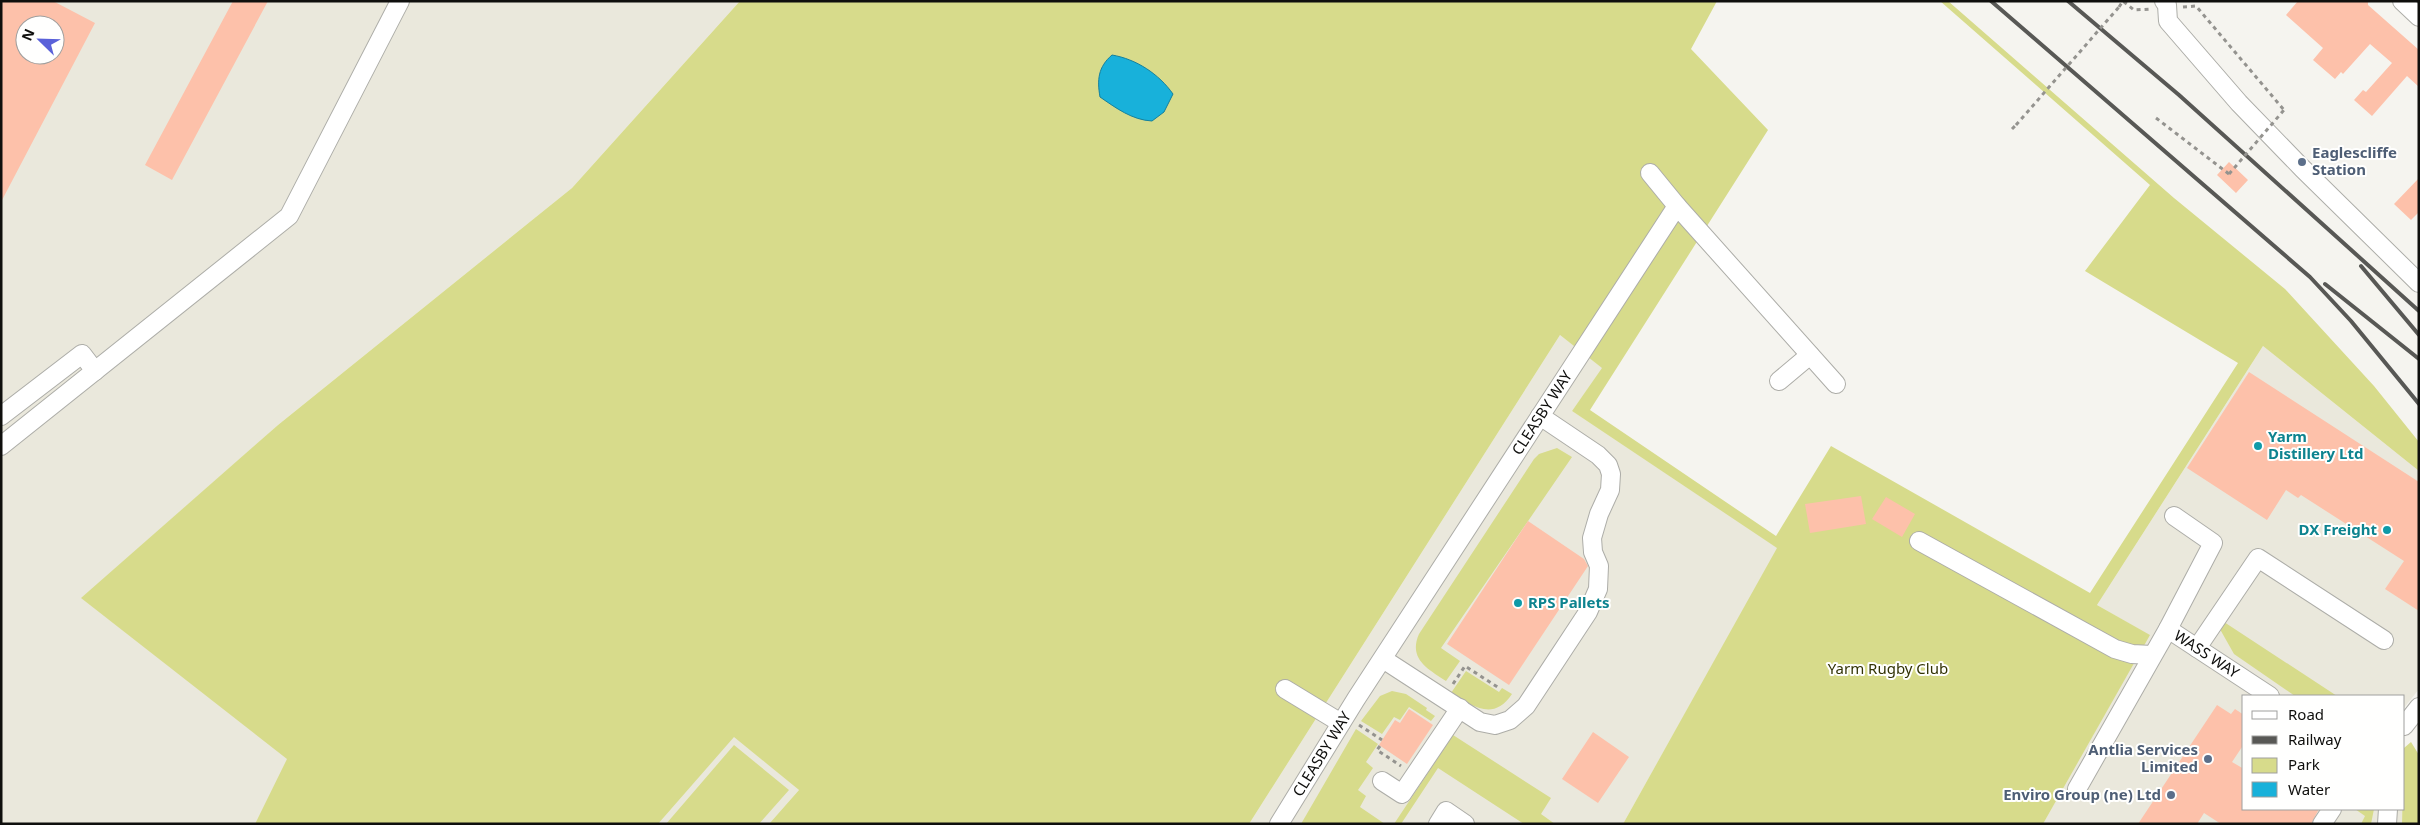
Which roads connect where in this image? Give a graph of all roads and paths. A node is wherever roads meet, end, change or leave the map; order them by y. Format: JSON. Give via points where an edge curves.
{"nodes":[{"id":1,"x":400,"y":1,"type":"edge"},
{"id":2,"x":2402,"y":1,"type":"edge"},
{"id":3,"x":2168,"y":3,"type":"edge"},
{"id":4,"x":2134,"y":10,"type":"dead end"},
{"id":5,"x":2199,"y":10,"type":"dead end"},
{"id":6,"x":2419,"y":16,"type":"edge"},
{"id":7,"x":2156,"y":118,"type":"dead end"},
{"id":8,"x":2012,"y":130,"type":"dead end"},
{"id":9,"x":1650,"y":173,"type":"dead end"},
{"id":10,"x":1677,"y":206,"type":"junction"},
{"id":11,"x":2419,"y":283,"type":"edge"},
{"id":12,"x":1810,"y":355,"type":"junction"},
{"id":13,"x":95,"y":371,"type":"junction"},
{"id":14,"x":1779,"y":381,"type":"dead end"},
{"id":15,"x":1836,"y":384,"type":"dead end"},
{"id":16,"x":1,"y":416,"type":"edge"},
{"id":17,"x":1540,"y":416,"type":"junction"},
{"id":18,"x":1,"y":446,"type":"edge"},
{"id":19,"x":2174,"y":516,"type":"dead end"},
{"id":20,"x":1920,"y":540,"type":"dead end"},
{"id":21,"x":2168,"y":629,"type":"junction"},
{"id":22,"x":2384,"y":640,"type":"dead end"},
{"id":23,"x":2197,"y":648,"type":"junction"},
{"id":24,"x":2152,"y":655,"type":"junction"},
{"id":25,"x":1383,"y":659,"type":"junction"},
{"id":26,"x":1499,"y":688,"type":"dead end"},
{"id":27,"x":1285,"y":689,"type":"dead end"},
{"id":28,"x":2268,"y":695,"type":"edge"},
{"id":29,"x":1444,"y":698,"type":"junction"},
{"id":30,"x":2419,"y":707,"type":"edge"},
{"id":31,"x":1460,"y":708,"type":"junction"},
{"id":32,"x":1349,"y":723,"type":"junction"},
{"id":33,"x":2405,"y":725,"type":"edge"},
{"id":34,"x":1382,"y":740,"type":"dead end"},
{"id":35,"x":1382,"y":781,"type":"dead end"},
{"id":36,"x":2077,"y":789,"type":"dead end"},
{"id":37,"x":2331,"y":810,"type":"edge"},
{"id":38,"x":2388,"y":810,"type":"edge"},
{"id":39,"x":1279,"y":824,"type":"edge"},
{"id":40,"x":1438,"y":824,"type":"edge"},
{"id":41,"x":1465,"y":824,"type":"edge"},
{"id":42,"x":2322,"y":824,"type":"edge"},
{"id":43,"x":2387,"y":824,"type":"edge"}],
"edges":[{"from":1,"to":13,"type":"street","via":[[289,216]]},
{"from":2,"to":6,"type":"street"},
{"from":3,"to":11,"type":"street","via":[[2168,21],[2239,103]]},
{"from":4,"to":8,"type":"path","bridge":true,"via":[[2123,1]]},
{"from":5,"to":7,"type":"path","bridge":true,"via":[[2284,110],[2229,174]]},
{"from":9,"to":10,"type":"street"},
{"from":10,"to":12,"type":"street"},
{"from":10,"to":17,"type":"street","name":"CLEASBY WAY"},
{"from":12,"to":14,"type":"street"},
{"from":12,"to":15,"type":"street"},
{"from":13,"to":16,"type":"street","via":[[82,354]]},
{"from":13,"to":18,"type":"street"},
{"from":17,"to":25,"type":"street","name":"CLEASBY WAY"},
{"from":17,"to":31,"type":"street","via":[[1608,464],[1610,490],[1592,538],[1599,566],[1598,589],[1588,612],[1526,706],[1510,720],[1495,725],[1480,722]]},
{"from":19,"to":21,"type":"street","via":[[2213,543]]},
{"from":20,"to":24,"type":"street","via":[[2115,649]]},
{"from":21,"to":23,"type":"street","name":"WASS WAY"},
{"from":21,"to":24,"type":"street"},
{"from":22,"to":23,"type":"street","via":[[2258,558]]},
{"from":23,"to":28,"type":"street","name":"WASS WAY"},
{"from":24,"to":36,"type":"street"},
{"from":25,"to":29,"type":"street"},
{"from":25,"to":32,"type":"street","name":"CLEASBY WAY"},
{"from":26,"to":29,"type":"path","via":[[1465,666]]},
{"from":27,"to":32,"type":"street"},
{"from":29,"to":31,"type":"street"},
{"from":30,"to":33,"type":"street"},
{"from":31,"to":35,"type":"street","via":[[1402,794]]},
{"from":32,"to":34,"type":"path"},
{"from":32,"to":39,"type":"street","name":"CLEASBY WAY"},
{"from":37,"to":42,"type":"street"},
{"from":38,"to":43,"type":"street"},
{"from":40,"to":41,"type":"street","via":[[1446,811]]}]}
